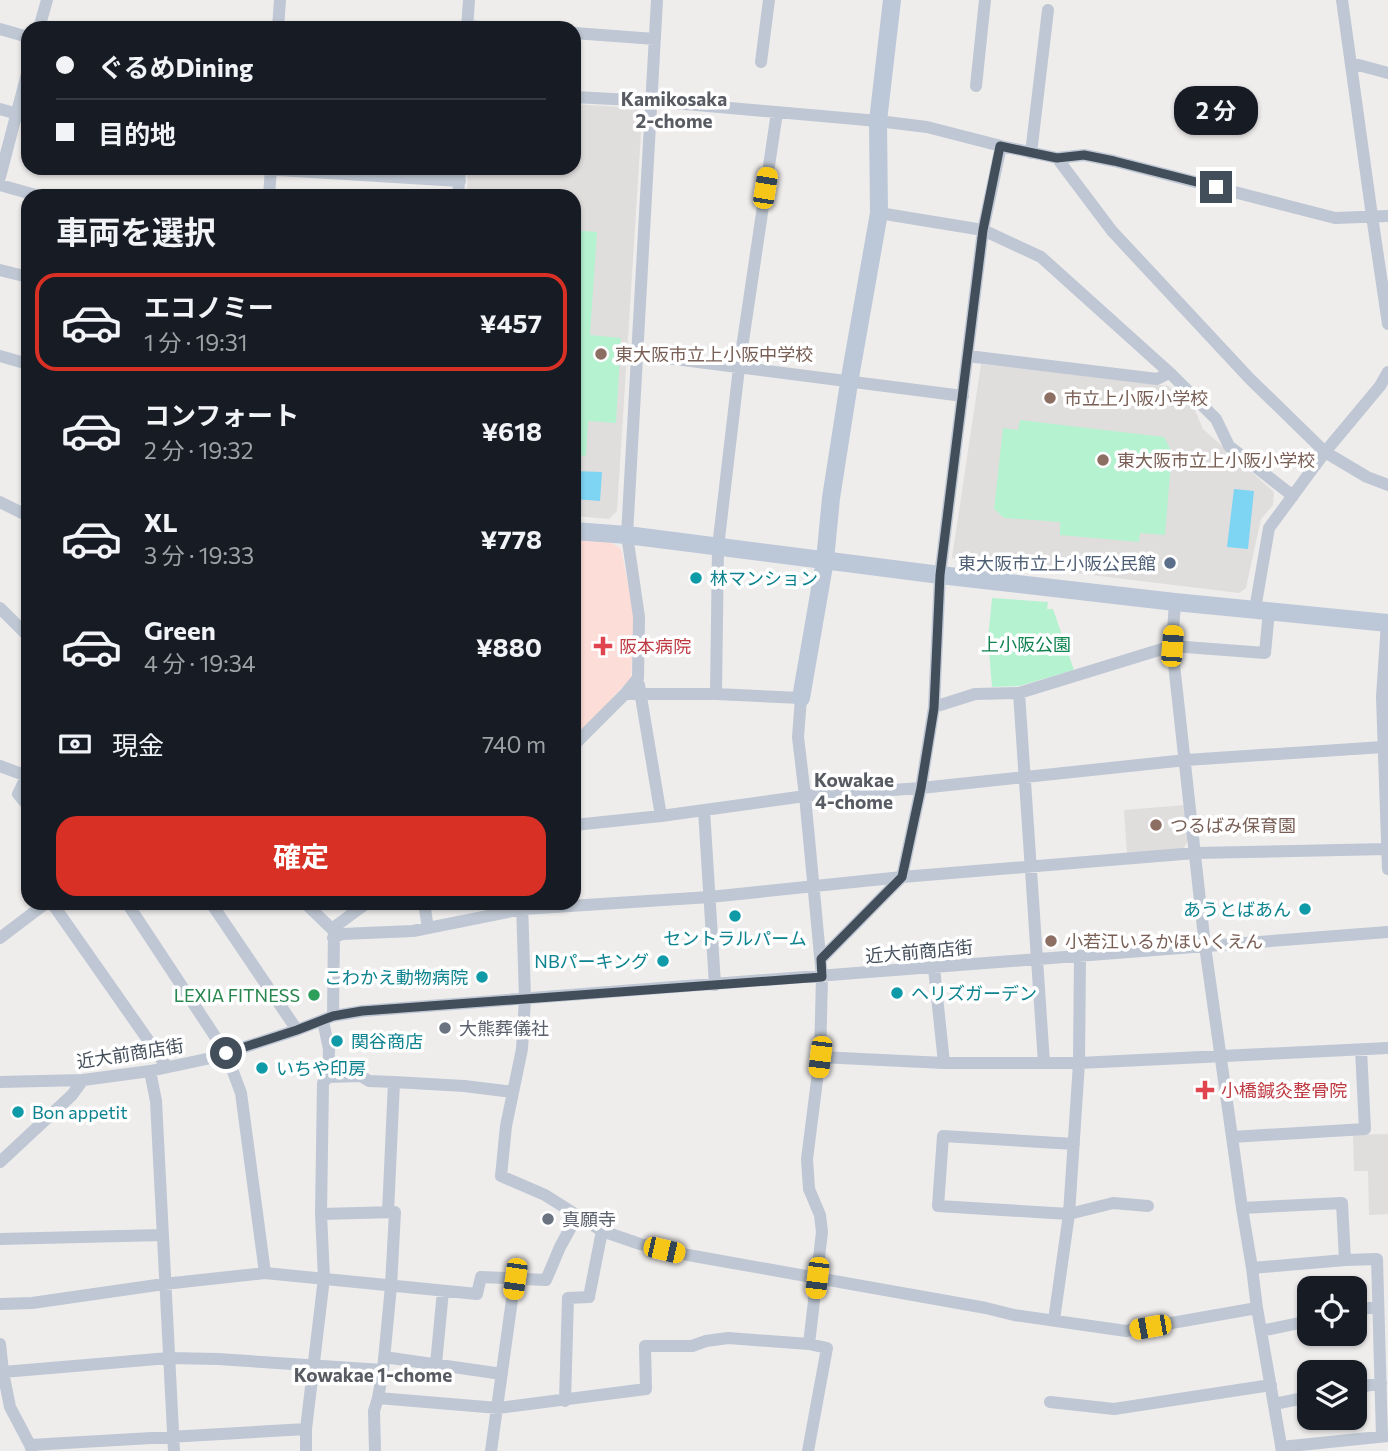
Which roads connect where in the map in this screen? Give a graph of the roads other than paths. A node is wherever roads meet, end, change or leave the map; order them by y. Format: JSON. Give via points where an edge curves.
{"nodes":[{"id":1,"x":47,"y":0,"type":"edge"},
{"id":2,"x":280,"y":0,"type":"edge"},
{"id":3,"x":460,"y":0,"type":"edge"},
{"id":4,"x":469,"y":0,"type":"edge"},
{"id":5,"x":657,"y":0,"type":"edge"},
{"id":6,"x":769,"y":0,"type":"edge"},
{"id":7,"x":892,"y":0,"type":"edge"},
{"id":8,"x":985,"y":0,"type":"edge"},
{"id":9,"x":1342,"y":0,"type":"edge"},
{"id":10,"x":1048,"y":10,"type":"dead end"},
{"id":11,"x":41,"y":21,"type":"edge"},
{"id":12,"x":278,"y":21,"type":"edge"},
{"id":13,"x":468,"y":21,"type":"edge"},
{"id":14,"x":0,"y":29,"type":"edge"},
{"id":15,"x":581,"y":34,"type":"edge"},
{"id":16,"x":21,"y":35,"type":"edge"},
{"id":17,"x":655,"y":39,"type":"junction"},
{"id":18,"x":761,"y":62,"type":"dead end"},
{"id":19,"x":1351,"y":62,"type":"junction"},
{"id":20,"x":1388,"y":73,"type":"edge"},
{"id":21,"x":976,"y":86,"type":"dead end"},
{"id":22,"x":581,"y":97,"type":"edge"},
{"id":23,"x":651,"y":102,"type":"junction"},
{"id":24,"x":0,"y":109,"type":"edge"},
{"id":25,"x":777,"y":112,"type":"junction"},
{"id":26,"x":21,"y":116,"type":"edge"},
{"id":27,"x":21,"y":119,"type":"edge"},
{"id":28,"x":878,"y":121,"type":"junction"},
{"id":29,"x":1000,"y":146,"type":"junction"},
{"id":30,"x":1031,"y":153,"type":"junction"},
{"id":31,"x":1057,"y":158,"type":"junction"},
{"id":32,"x":0,"y":177,"type":"edge"},
{"id":33,"x":0,"y":186,"type":"edge"},
{"id":34,"x":21,"y":192,"type":"edge"},
{"id":35,"x":878,"y":213,"type":"junction"},
{"id":36,"x":1372,"y":216,"type":"junction"},
{"id":37,"x":1388,"y":216,"type":"edge"},
{"id":38,"x":983,"y":230,"type":"junction"},
{"id":39,"x":0,"y":270,"type":"edge"},
{"id":40,"x":21,"y":275,"type":"edge"},
{"id":41,"x":1388,"y":324,"type":"edge"},
{"id":42,"x":636,"y":354,"type":"junction"},
{"id":43,"x":0,"y":356,"type":"edge"},
{"id":44,"x":968,"y":356,"type":"junction"},
{"id":45,"x":21,"y":362,"type":"edge"},
{"id":46,"x":739,"y":368,"type":"junction"},
{"id":47,"x":1388,"y":372,"type":"edge"},
{"id":48,"x":1169,"y":373,"type":"junction"},
{"id":49,"x":849,"y":383,"type":"junction"},
{"id":50,"x":1384,"y":388,"type":"edge"},
{"id":51,"x":963,"y":396,"type":"junction"},
{"id":52,"x":1325,"y":452,"type":"junction"},
{"id":53,"x":1388,"y":485,"type":"edge"},
{"id":54,"x":1293,"y":496,"type":"junction"},
{"id":55,"x":2,"y":508,"type":"edge"},
{"id":56,"x":21,"y":514,"type":"edge"},
{"id":57,"x":581,"y":532,"type":"edge"},
{"id":58,"x":626,"y":535,"type":"junction"},
{"id":59,"x":718,"y":547,"type":"junction"},
{"id":60,"x":825,"y":560,"type":"junction"},
{"id":61,"x":940,"y":575,"type":"junction"},
{"id":62,"x":1175,"y":602,"type":"junction"},
{"id":63,"x":0,"y":608,"type":"edge"},
{"id":64,"x":1262,"y":610,"type":"junction"},
{"id":65,"x":1387,"y":623,"type":"edge"},
{"id":66,"x":21,"y":629,"type":"edge"},
{"id":67,"x":1172,"y":646,"type":"junction"},
{"id":68,"x":638,"y":678,"type":"junction"},
{"id":69,"x":640,"y":693,"type":"junction"},
{"id":70,"x":1019,"y":693,"type":"junction"},
{"id":71,"x":625,"y":694,"type":"junction"},
{"id":72,"x":716,"y":694,"type":"junction"},
{"id":73,"x":801,"y":698,"type":"junction"},
{"id":74,"x":934,"y":708,"type":"junction"},
{"id":75,"x":581,"y":738,"type":"edge"},
{"id":76,"x":1383,"y":747,"type":"junction"},
{"id":77,"x":1185,"y":760,"type":"junction"},
{"id":78,"x":0,"y":766,"type":"edge"},
{"id":79,"x":21,"y":773,"type":"edge"},
{"id":80,"x":1025,"y":777,"type":"junction"},
{"id":81,"x":921,"y":788,"type":"junction"},
{"id":82,"x":805,"y":796,"type":"junction"},
{"id":83,"x":704,"y":810,"type":"junction"},
{"id":84,"x":662,"y":816,"type":"junction"},
{"id":85,"x":581,"y":824,"type":"edge"},
{"id":86,"x":1387,"y":849,"type":"edge"},
{"id":87,"x":1195,"y":853,"type":"junction"},
{"id":88,"x":1032,"y":867,"type":"junction"},
{"id":89,"x":1388,"y":869,"type":"edge"},
{"id":90,"x":902,"y":877,"type":"junction"},
{"id":91,"x":814,"y":887,"type":"junction"},
{"id":92,"x":710,"y":897,"type":"junction"},
{"id":93,"x":581,"y":903,"type":"edge"},
{"id":94,"x":37,"y":910,"type":"edge"},
{"id":95,"x":57,"y":910,"type":"edge"},
{"id":96,"x":132,"y":910,"type":"edge"},
{"id":97,"x":216,"y":910,"type":"edge"},
{"id":98,"x":312,"y":910,"type":"edge"},
{"id":99,"x":357,"y":910,"type":"edge"},
{"id":100,"x":425,"y":910,"type":"edge"},
{"id":101,"x":505,"y":910,"type":"edge"},
{"id":102,"x":522,"y":910,"type":"edge"},
{"id":103,"x":428,"y":928,"type":"junction"},
{"id":104,"x":1388,"y":932,"type":"edge"},
{"id":105,"x":334,"y":934,"type":"junction"},
{"id":106,"x":0,"y":938,"type":"edge"},
{"id":107,"x":1205,"y":946,"type":"junction"},
{"id":108,"x":1080,"y":956,"type":"junction"},
{"id":109,"x":821,"y":959,"type":"junction"},
{"id":110,"x":1038,"y":959,"type":"junction"},
{"id":111,"x":934,"y":968,"type":"junction"},
{"id":112,"x":822,"y":977,"type":"junction"},
{"id":113,"x":715,"y":985,"type":"junction"},
{"id":114,"x":525,"y":999,"type":"junction"},
{"id":115,"x":328,"y":1018,"type":"junction"},
{"id":116,"x":297,"y":1030,"type":"junction"},
{"id":117,"x":1388,"y":1048,"type":"edge"},
{"id":118,"x":1361,"y":1050,"type":"junction"},
{"id":119,"x":226,"y":1053,"type":"junction"},
{"id":120,"x":1221,"y":1056,"type":"junction"},
{"id":121,"x":820,"y":1057,"type":"junction"},
{"id":122,"x":944,"y":1063,"type":"junction"},
{"id":123,"x":1044,"y":1063,"type":"junction"},
{"id":124,"x":1079,"y":1063,"type":"junction"},
{"id":125,"x":167,"y":1067,"type":"junction"},
{"id":126,"x":150,"y":1071,"type":"junction"},
{"id":127,"x":328,"y":1077,"type":"junction"},
{"id":128,"x":83,"y":1080,"type":"junction"},
{"id":129,"x":0,"y":1082,"type":"edge"},
{"id":130,"x":394,"y":1082,"type":"junction"},
{"id":131,"x":513,"y":1092,"type":"junction"},
{"id":132,"x":1232,"y":1137,"type":"junction"},
{"id":133,"x":1074,"y":1144,"type":"junction"},
{"id":134,"x":0,"y":1162,"type":"edge"},
{"id":135,"x":1148,"y":1206,"type":"dead end"},
{"id":136,"x":1242,"y":1208,"type":"junction"},
{"id":137,"x":388,"y":1212,"type":"junction"},
{"id":138,"x":321,"y":1213,"type":"junction"},
{"id":139,"x":1069,"y":1214,"type":"junction"},
{"id":140,"x":577,"y":1216,"type":"junction"},
{"id":141,"x":602,"y":1231,"type":"junction"},
{"id":142,"x":163,"y":1235,"type":"junction"},
{"id":143,"x":0,"y":1239,"type":"edge"},
{"id":144,"x":1345,"y":1260,"type":"junction"},
{"id":145,"x":1252,"y":1268,"type":"junction"},
{"id":146,"x":265,"y":1273,"type":"junction"},
{"id":147,"x":817,"y":1278,"type":"junction"},
{"id":148,"x":324,"y":1279,"type":"junction"},
{"id":149,"x":515,"y":1279,"type":"junction"},
{"id":150,"x":164,"y":1284,"type":"junction"},
{"id":151,"x":391,"y":1286,"type":"junction"},
{"id":152,"x":443,"y":1291,"type":"junction"},
{"id":153,"x":0,"y":1304,"type":"edge"},
{"id":154,"x":1378,"y":1306,"type":"junction"},
{"id":155,"x":1256,"y":1308,"type":"junction"},
{"id":156,"x":1367,"y":1308,"type":"edge"},
{"id":157,"x":1054,"y":1320,"type":"junction"},
{"id":158,"x":1297,"y":1324,"type":"edge"},
{"id":159,"x":1261,"y":1331,"type":"junction"},
{"id":160,"x":0,"y":1344,"type":"edge"},
{"id":161,"x":809,"y":1344,"type":"junction"},
{"id":162,"x":169,"y":1358,"type":"junction"},
{"id":163,"x":384,"y":1363,"type":"junction"},
{"id":164,"x":436,"y":1364,"type":"junction"},
{"id":165,"x":315,"y":1366,"type":"junction"},
{"id":166,"x":3,"y":1372,"type":"junction"},
{"id":167,"x":502,"y":1374,"type":"junction"},
{"id":168,"x":1381,"y":1383,"type":"junction"},
{"id":169,"x":1270,"y":1385,"type":"junction"},
{"id":170,"x":1367,"y":1386,"type":"edge"},
{"id":171,"x":378,"y":1398,"type":"junction"},
{"id":172,"x":1297,"y":1399,"type":"edge"},
{"id":173,"x":565,"y":1401,"type":"junction"},
{"id":174,"x":1050,"y":1402,"type":"dead end"},
{"id":175,"x":1274,"y":1404,"type":"junction"},
{"id":176,"x":498,"y":1408,"type":"junction"},
{"id":177,"x":306,"y":1429,"type":"junction"},
{"id":178,"x":1385,"y":1436,"type":"edge"},
{"id":179,"x":174,"y":1437,"type":"junction"},
{"id":180,"x":31,"y":1448,"type":"edge"},
{"id":181,"x":1282,"y":1449,"type":"edge"},
{"id":182,"x":174,"y":1451,"type":"edge"},
{"id":183,"x":306,"y":1451,"type":"edge"},
{"id":184,"x":375,"y":1451,"type":"edge"},
{"id":185,"x":491,"y":1451,"type":"edge"},
{"id":186,"x":808,"y":1451,"type":"edge"}],
"edges":[{"from":1,"to":11,"type":"street"},
{"from":2,"to":12,"type":"street"},
{"from":3,"to":4,"type":"street"},
{"from":4,"to":13,"type":"street"},
{"from":5,"to":17,"type":"street"},
{"from":6,"to":18,"type":"street"},
{"from":7,"to":28,"type":"street"},
{"from":8,"to":21,"type":"street"},
{"from":9,"to":19,"type":"street"},
{"from":10,"to":30,"type":"street"},
{"from":14,"to":16,"type":"street"},
{"from":15,"to":17,"type":"street"},
{"from":17,"to":23,"type":"street"},
{"from":19,"to":20,"type":"street"},
{"from":19,"to":36,"type":"street"},
{"from":22,"to":23,"type":"street"},
{"from":23,"to":25,"type":"street"},
{"from":23,"to":42,"type":"street"},
{"from":24,"to":26,"type":"street"},
{"from":25,"to":28,"type":"street"},
{"from":25,"to":46,"type":"street"},
{"from":27,"to":32,"type":"street"},
{"from":28,"to":29,"type":"street","via":[[927,127]]},
{"from":28,"to":35,"type":"street"},
{"from":29,"to":30,"type":"street"},
{"from":29,"to":38,"type":"street"},
{"from":30,"to":31,"type":"street"},
{"from":31,"to":36,"type":"street","via":[[1084,155],[1335,218]]},
{"from":31,"to":52,"type":"street","via":[[1112,231]]},
{"from":33,"to":34,"type":"street"},
{"from":35,"to":38,"type":"street"},
{"from":35,"to":49,"type":"street"},
{"from":36,"to":37,"type":"street"},
{"from":36,"to":41,"type":"street"},
{"from":38,"to":44,"type":"street"},
{"from":38,"to":48,"type":"street","via":[[1041,257]]},
{"from":39,"to":40,"type":"street"},
{"from":42,"to":46,"type":"street"},
{"from":42,"to":58,"type":"street"},
{"from":43,"to":45,"type":"street"},
{"from":44,"to":48,"type":"street","via":[[1157,379]]},
{"from":44,"to":51,"type":"street"},
{"from":46,"to":49,"type":"street"},
{"from":46,"to":59,"type":"street"},
{"from":47,"to":50,"type":"street"},
{"from":48,"to":54,"type":"street","via":[[1216,419],[1230,446]]},
{"from":49,"to":51,"type":"street"},
{"from":49,"to":60,"type":"street"},
{"from":50,"to":52,"type":"street"},
{"from":51,"to":61,"type":"street"},
{"from":52,"to":53,"type":"street"},
{"from":52,"to":54,"type":"street"},
{"from":54,"to":64,"type":"street","via":[[1269,528]]},
{"from":55,"to":56,"type":"street"},
{"from":57,"to":58,"type":"street"},
{"from":58,"to":59,"type":"street"},
{"from":58,"to":68,"type":"street","via":[[639,617]]},
{"from":59,"to":60,"type":"street"},
{"from":59,"to":72,"type":"street"},
{"from":60,"to":61,"type":"street"},
{"from":60,"to":73,"type":"street"},
{"from":61,"to":62,"type":"street"},
{"from":61,"to":74,"type":"street"},
{"from":62,"to":64,"type":"street"},
{"from":62,"to":67,"type":"street"},
{"from":63,"to":66,"type":"street"},
{"from":64,"to":65,"type":"street"},
{"from":64,"to":67,"type":"street","via":[[1265,653]]},
{"from":65,"to":76,"type":"street"},
{"from":67,"to":70,"type":"street"},
{"from":67,"to":77,"type":"street"},
{"from":68,"to":69,"type":"street"},
{"from":68,"to":71,"type":"street"},
{"from":69,"to":71,"type":"street"},
{"from":69,"to":72,"type":"street"},
{"from":69,"to":84,"type":"street"},
{"from":70,"to":74,"type":"street","via":[[975,694]]},
{"from":70,"to":80,"type":"street"},
{"from":71,"to":75,"type":"street"},
{"from":72,"to":73,"type":"street"},
{"from":73,"to":82,"type":"street","via":[[798,737]]},
{"from":74,"to":81,"type":"street"},
{"from":76,"to":77,"type":"street"},
{"from":76,"to":86,"type":"street"},
{"from":77,"to":80,"type":"street"},
{"from":77,"to":87,"type":"street"},
{"from":78,"to":79,"type":"street"},
{"from":80,"to":81,"type":"street"},
{"from":80,"to":88,"type":"street"},
{"from":81,"to":82,"type":"street"},
{"from":81,"to":90,"type":"street"},
{"from":82,"to":83,"type":"street"},
{"from":82,"to":91,"type":"street"},
{"from":83,"to":84,"type":"street"},
{"from":83,"to":92,"type":"street"},
{"from":84,"to":85,"type":"street"},
{"from":86,"to":87,"type":"street"},
{"from":86,"to":89,"type":"street"},
{"from":87,"to":88,"type":"street"},
{"from":87,"to":107,"type":"street"},
{"from":88,"to":90,"type":"street"},
{"from":88,"to":110,"type":"street"},
{"from":90,"to":91,"type":"street"},
{"from":90,"to":109,"type":"street"},
{"from":91,"to":92,"type":"street"},
{"from":91,"to":109,"type":"street"},
{"from":92,"to":93,"type":"street"},
{"from":92,"to":113,"type":"street"},
{"from":94,"to":106,"type":"street"},
{"from":95,"to":125,"type":"street"},
{"from":96,"to":119,"type":"street"},
{"from":97,"to":116,"type":"street"},
{"from":98,"to":105,"type":"street"},
{"from":99,"to":105,"type":"street","via":[[337,925]]},
{"from":100,"to":103,"type":"street"},
{"from":101,"to":103,"type":"street"},
{"from":102,"to":114,"type":"street"},
{"from":103,"to":105,"type":"street"},
{"from":104,"to":107,"type":"street","name":"近大前商店街"},
{"from":105,"to":115,"type":"street"},
{"from":107,"to":108,"type":"street","name":"近大前商店街"},
{"from":107,"to":120,"type":"street"},
{"from":108,"to":110,"type":"street","name":"近大前商店街"},
{"from":108,"to":124,"type":"street"},
{"from":109,"to":112,"type":"street"},
{"from":110,"to":111,"type":"street","name":"近大前商店街"},
{"from":110,"to":123,"type":"street"},
{"from":111,"to":112,"type":"street","name":"近大前商店街"},
{"from":111,"to":122,"type":"street"},
{"from":112,"to":113,"type":"street","name":"近大前商店街"},
{"from":112,"to":121,"type":"street"},
{"from":113,"to":114,"type":"street","name":"近大前商店街"},
{"from":114,"to":115,"type":"street","name":"近大前商店街","via":[[362,1011]]},
{"from":114,"to":131,"type":"street"},
{"from":115,"to":116,"type":"street","name":"近大前商店街"},
{"from":115,"to":127,"type":"street"},
{"from":116,"to":119,"type":"street","name":"近大前商店街"},
{"from":117,"to":118,"type":"street"},
{"from":118,"to":120,"type":"street"},
{"from":118,"to":132,"type":"street","via":[[1365,1129]]},
{"from":119,"to":125,"type":"street","name":"近大前商店街"},
{"from":119,"to":146,"type":"street","via":[[241,1093]]},
{"from":120,"to":124,"type":"street"},
{"from":120,"to":132,"type":"street"},
{"from":121,"to":122,"type":"street"},
{"from":121,"to":147,"type":"street","via":[[807,1158],[809,1189],[822,1232]]},
{"from":122,"to":123,"type":"street"},
{"from":123,"to":124,"type":"street"},
{"from":124,"to":133,"type":"street"},
{"from":125,"to":126,"type":"street","name":"近大前商店街"},
{"from":126,"to":128,"type":"street","name":"近大前商店街"},
{"from":126,"to":142,"type":"street","via":[[156,1101]]},
{"from":127,"to":130,"type":"street"},
{"from":127,"to":138,"type":"street","via":[[323,1083]]},
{"from":128,"to":129,"type":"street","name":"近大前商店街"},
{"from":128,"to":134,"type":"street"},
{"from":130,"to":131,"type":"street"},
{"from":130,"to":137,"type":"street"},
{"from":131,"to":140,"type":"street","via":[[501,1176],[545,1195]]},
{"from":132,"to":136,"type":"street"},
{"from":133,"to":139,"type":"street"},
{"from":133,"to":139,"type":"street","via":[[943,1136],[937,1206]]},
{"from":135,"to":139,"type":"street","via":[[1113,1203]]},
{"from":136,"to":144,"type":"street","via":[[1342,1203]]},
{"from":136,"to":145,"type":"street"},
{"from":137,"to":138,"type":"street"},
{"from":137,"to":151,"type":"street","via":[[395,1212]]},
{"from":138,"to":148,"type":"street"},
{"from":139,"to":157,"type":"street"},
{"from":140,"to":141,"type":"street"},
{"from":140,"to":149,"type":"street","via":[[546,1280]]},
{"from":141,"to":147,"type":"street","via":[[688,1255]]},
{"from":141,"to":173,"type":"street","via":[[589,1297],[568,1298]]},
{"from":142,"to":143,"type":"street"},
{"from":142,"to":150,"type":"street"},
{"from":144,"to":145,"type":"street"},
{"from":144,"to":154,"type":"street","via":[[1377,1259]]},
{"from":145,"to":155,"type":"street"},
{"from":146,"to":148,"type":"street"},
{"from":146,"to":150,"type":"street"},
{"from":147,"to":157,"type":"street"},
{"from":147,"to":161,"type":"street"},
{"from":148,"to":151,"type":"street"},
{"from":148,"to":165,"type":"street"},
{"from":149,"to":152,"type":"street","via":[[481,1277],[477,1294]]},
{"from":149,"to":167,"type":"street"},
{"from":150,"to":153,"type":"street"},
{"from":150,"to":162,"type":"street"},
{"from":151,"to":152,"type":"street"},
{"from":151,"to":163,"type":"street"},
{"from":152,"to":164,"type":"street"},
{"from":154,"to":156,"type":"street"},
{"from":154,"to":168,"type":"street"},
{"from":155,"to":157,"type":"street","via":[[1126,1331]]},
{"from":155,"to":159,"type":"street"},
{"from":158,"to":159,"type":"street"},
{"from":159,"to":169,"type":"street"},
{"from":160,"to":166,"type":"street"},
{"from":161,"to":173,"type":"street","via":[[729,1338],[692,1346],[645,1346],[646,1389]]},
{"from":161,"to":186,"type":"street","via":[[827,1348]]},
{"from":162,"to":165,"type":"street"},
{"from":162,"to":166,"type":"street"},
{"from":162,"to":179,"type":"street"},
{"from":163,"to":164,"type":"street"},
{"from":163,"to":165,"type":"street"},
{"from":163,"to":171,"type":"street"},
{"from":164,"to":167,"type":"street"},
{"from":165,"to":177,"type":"street"},
{"from":166,"to":180,"type":"street","via":[[10,1407]]},
{"from":167,"to":176,"type":"street"},
{"from":168,"to":170,"type":"street"},
{"from":168,"to":178,"type":"street"},
{"from":169,"to":174,"type":"street","via":[[1114,1409]]},
{"from":169,"to":175,"type":"street"},
{"from":171,"to":176,"type":"street"},
{"from":171,"to":184,"type":"street"},
{"from":172,"to":175,"type":"street"},
{"from":173,"to":176,"type":"street"},
{"from":175,"to":181,"type":"street"},
{"from":176,"to":185,"type":"street"},
{"from":177,"to":179,"type":"street"},
{"from":177,"to":183,"type":"street"},
{"from":178,"to":181,"type":"street"},
{"from":179,"to":180,"type":"street"},
{"from":179,"to":182,"type":"street"}]}
